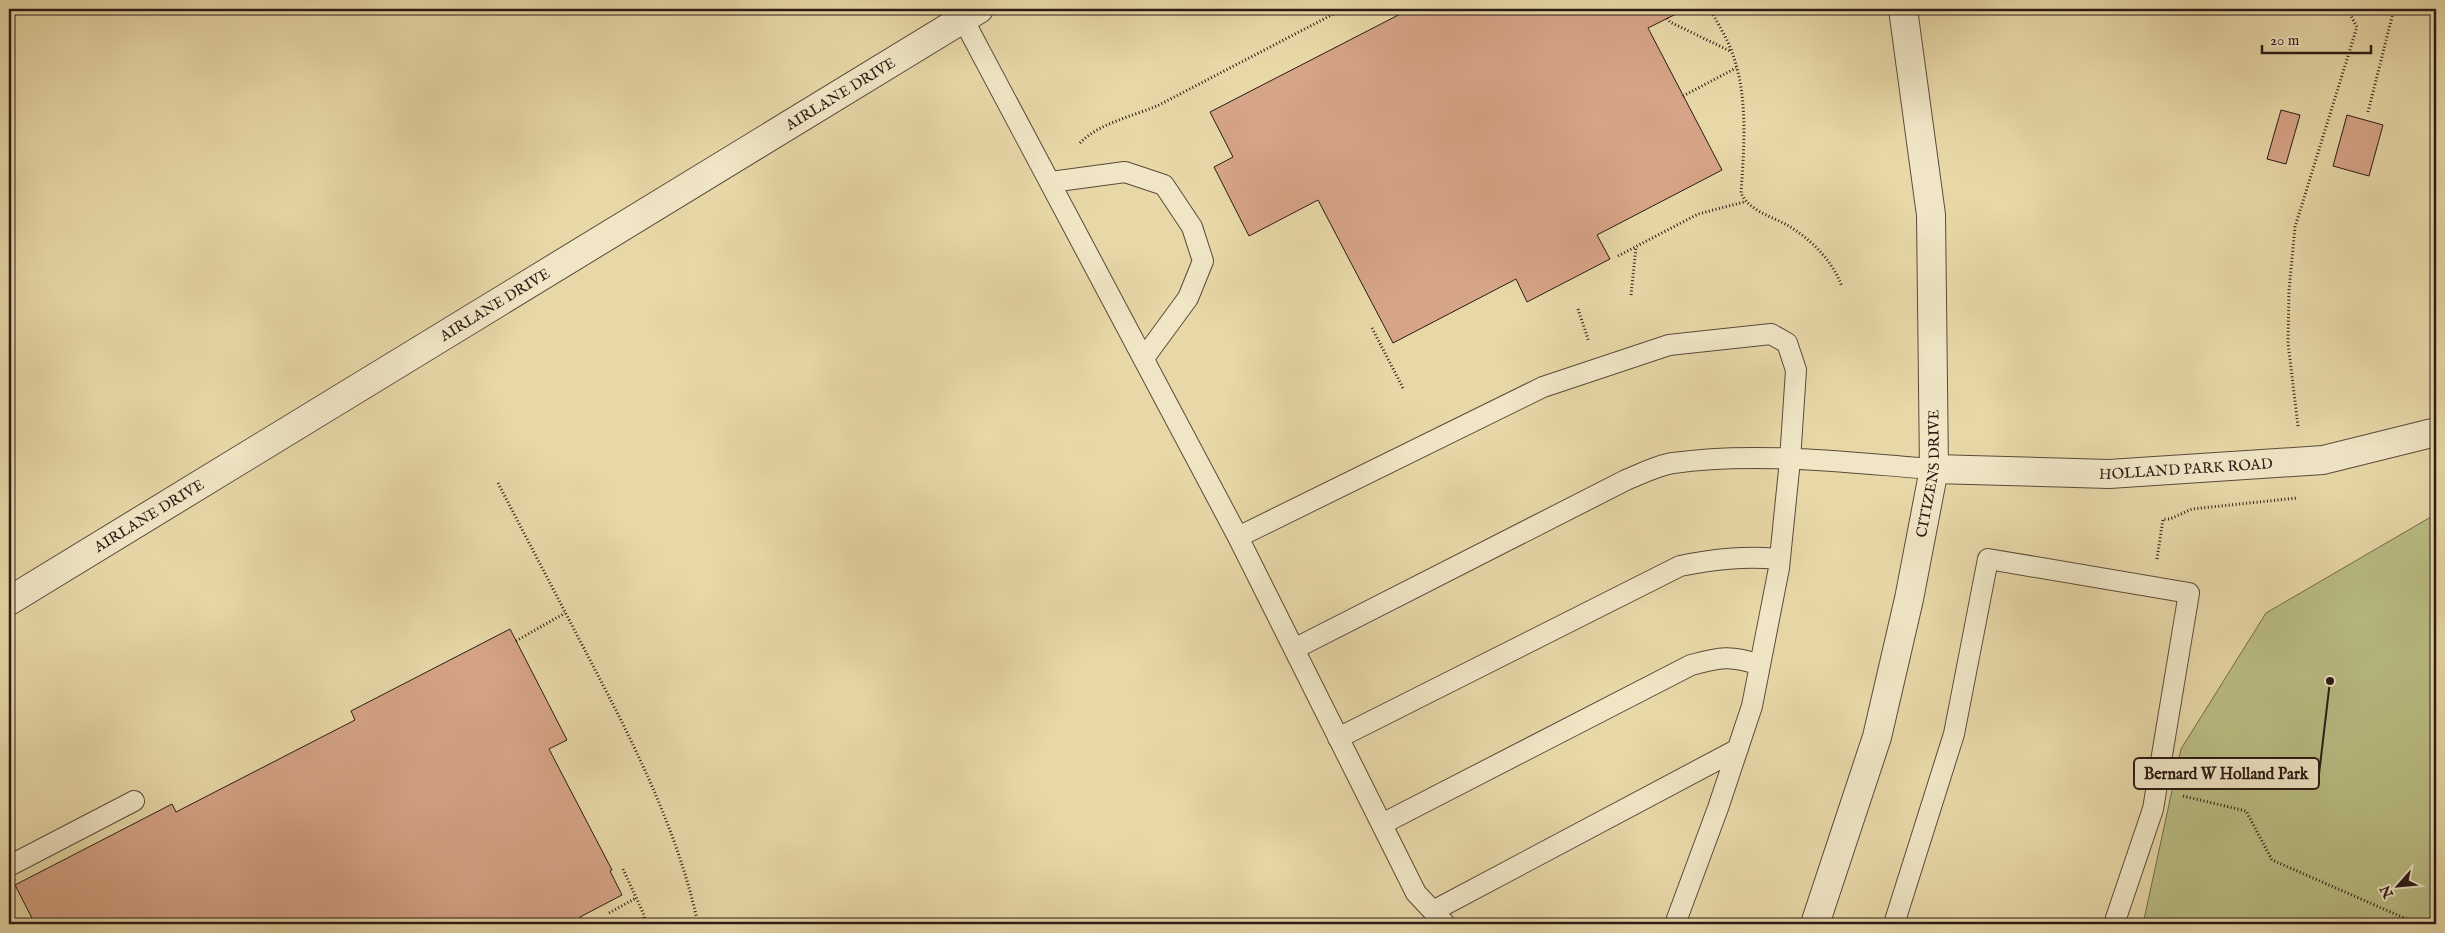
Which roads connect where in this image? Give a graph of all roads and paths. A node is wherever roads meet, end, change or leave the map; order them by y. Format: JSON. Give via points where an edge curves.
{"nodes":[{"id":1,"x":1343,"y":9,"type":"edge"},
{"id":2,"x":1710,"y":9,"type":"edge"},
{"id":3,"x":1903,"y":9,"type":"edge"},
{"id":4,"x":2348,"y":9,"type":"edge"},
{"id":5,"x":2394,"y":9,"type":"edge"},
{"id":6,"x":971,"y":14,"type":"edge"},
{"id":7,"x":1667,"y":18,"type":"dead end"},
{"id":8,"x":1731,"y":51,"type":"junction"},
{"id":9,"x":1736,"y":68,"type":"junction"},
{"id":10,"x":1683,"y":96,"type":"dead end"},
{"id":11,"x":2368,"y":112,"type":"dead end"},
{"id":12,"x":1080,"y":142,"type":"dead end"},
{"id":13,"x":1050,"y":182,"type":"junction"},
{"id":14,"x":1744,"y":202,"type":"junction"},
{"id":15,"x":1636,"y":247,"type":"junction"},
{"id":16,"x":1618,"y":256,"type":"dead end"},
{"id":17,"x":1842,"y":287,"type":"dead end"},
{"id":18,"x":1631,"y":295,"type":"dead end"},
{"id":19,"x":1372,"y":328,"type":"dead end"},
{"id":20,"x":1144,"y":358,"type":"junction"},
{"id":21,"x":1404,"y":390,"type":"dead end"},
{"id":22,"x":2298,"y":426,"type":"dead end"},
{"id":23,"x":2436,"y":432,"type":"edge"},
{"id":24,"x":1790,"y":460,"type":"junction"},
{"id":25,"x":1934,"y":469,"type":"junction"},
{"id":26,"x":498,"y":483,"type":"dead end"},
{"id":27,"x":2297,"y":498,"type":"dead end"},
{"id":28,"x":1238,"y":537,"type":"junction"},
{"id":29,"x":1779,"y":559,"type":"junction"},
{"id":30,"x":2153,"y":587,"type":"junction"},
{"id":31,"x":9,"y":601,"type":"edge"},
{"id":32,"x":565,"y":613,"type":"junction"},
{"id":33,"x":516,"y":641,"type":"dead end"},
{"id":34,"x":1294,"y":649,"type":"junction"},
{"id":35,"x":1760,"y":666,"type":"junction"},
{"id":36,"x":1338,"y":738,"type":"junction"},
{"id":37,"x":1738,"y":749,"type":"junction"},
{"id":38,"x":2156,"y":789,"type":"junction"},
{"id":39,"x":134,"y":801,"type":"dead end"},
{"id":40,"x":1382,"y":824,"type":"junction"},
{"id":41,"x":9,"y":866,"type":"edge"},
{"id":42,"x":622,"y":869,"type":"dead end"},
{"id":43,"x":636,"y":898,"type":"junction"},
{"id":44,"x":609,"y":913,"type":"dead end"},
{"id":45,"x":1439,"y":918,"type":"edge"},
{"id":46,"x":646,"y":924,"type":"edge"},
{"id":47,"x":698,"y":924,"type":"edge"},
{"id":48,"x":1674,"y":924,"type":"edge"},
{"id":49,"x":1815,"y":924,"type":"edge"},
{"id":50,"x":1894,"y":924,"type":"edge"},
{"id":51,"x":2114,"y":924,"type":"edge"},
{"id":52,"x":2418,"y":924,"type":"edge"}],
"edges":[{"from":1,"to":12,"type":"path","via":[[1159,105],[1102,126]]},
{"from":2,"to":8,"type":"path"},
{"from":3,"to":25,"type":"street","name":"CITIZENS DRIVE","via":[[1931,215]]},
{"from":4,"to":22,"type":"path","via":[[2357,27],[2296,227],[2289,290],[2288,343]]},
{"from":5,"to":11,"type":"path"},
{"from":6,"to":13,"type":"lane"},
{"from":6,"to":31,"type":"street","name":"AIRLANE DRIVE"},
{"from":7,"to":8,"type":"path","via":[[1694,36]]},
{"from":8,"to":9,"type":"path"},
{"from":9,"to":10,"type":"path"},
{"from":9,"to":14,"type":"path","via":[[1744,117],[1741,193]]},
{"from":13,"to":20,"type":"lane"},
{"from":13,"to":20,"type":"lane","via":[[1125,172],[1164,185],[1192,227],[1203,261],[1188,298]]},
{"from":14,"to":15,"type":"path","via":[[1698,214]]},
{"from":14,"to":17,"type":"path","via":[[1810,241],[1837,275]]},
{"from":15,"to":16,"type":"path"},
{"from":15,"to":18,"type":"path"},
{"from":19,"to":21,"type":"path"},
{"from":20,"to":28,"type":"lane"},
{"from":23,"to":25,"type":"street","name":"HOLLAND PARK ROAD","via":[[2323,460],[2098,474]]},
{"from":24,"to":25,"type":"lane"},
{"from":24,"to":28,"type":"lane","via":[[1796,370],[1787,342],[1771,334],[1669,345],[1543,387]]},
{"from":24,"to":29,"type":"lane"},
{"from":24,"to":34,"type":"lane","via":[[1671,463],[1626,480]]},
{"from":25,"to":49,"type":"street","name":"CITIZENS DRIVE","via":[[1909,599],[1877,737]]},
{"from":26,"to":32,"type":"path"},
{"from":27,"to":30,"type":"path","via":[[2192,509],[2163,519]]},
{"from":28,"to":34,"type":"lane"},
{"from":29,"to":35,"type":"lane"},
{"from":29,"to":36,"type":"lane","via":[[1751,556],[1719,558],[1680,566]]},
{"from":30,"to":38,"type":"lane","via":[[2189,593]]},
{"from":30,"to":50,"type":"lane","via":[[1988,559],[1954,734]]},
{"from":32,"to":33,"type":"path"},
{"from":32,"to":47,"type":"path","via":[[624,726],[669,825]]},
{"from":34,"to":36,"type":"lane"},
{"from":35,"to":37,"type":"lane","via":[[1752,706]]},
{"from":35,"to":40,"type":"lane","via":[[1738,658],[1719,657],[1691,665]]},
{"from":36,"to":40,"type":"lane"},
{"from":37,"to":45,"type":"lane"},
{"from":37,"to":48,"type":"lane"},
{"from":38,"to":51,"type":"lane","via":[[2153,809]]},
{"from":38,"to":52,"type":"path","via":[[2246,811],[2272,860]]},
{"from":39,"to":41,"type":"lane"},
{"from":40,"to":45,"type":"lane","via":[[1416,893]]},
{"from":42,"to":43,"type":"path"},
{"from":43,"to":44,"type":"path"},
{"from":43,"to":46,"type":"path"}]}
